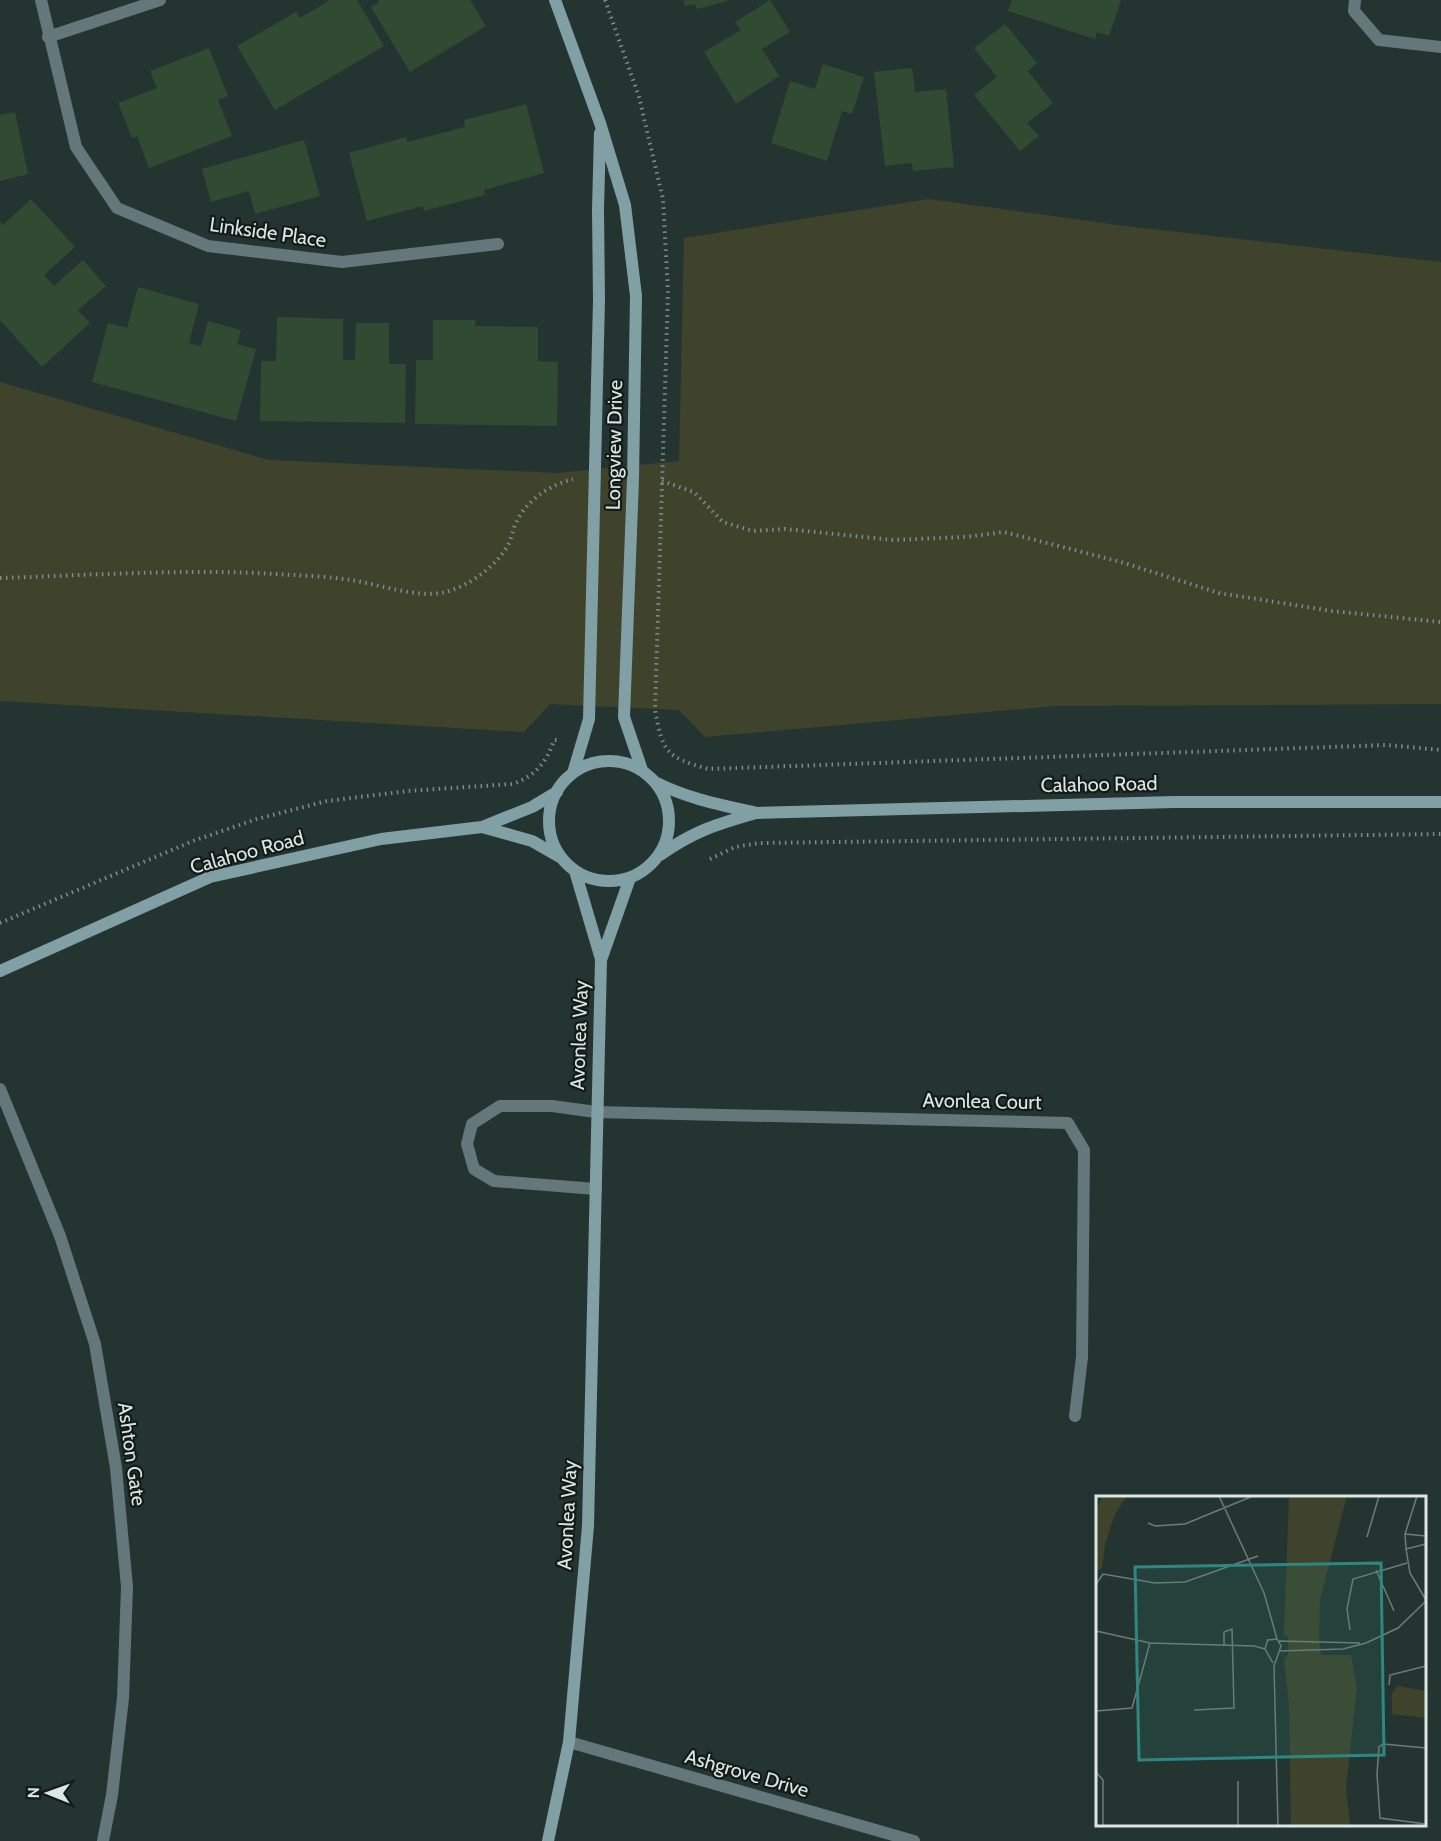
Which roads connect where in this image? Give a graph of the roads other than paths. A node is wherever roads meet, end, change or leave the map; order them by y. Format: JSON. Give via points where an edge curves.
{"nodes":[{"id":1,"x":41,"y":0,"type":"edge"},
{"id":2,"x":160,"y":0,"type":"edge"},
{"id":3,"x":555,"y":0,"type":"edge"},
{"id":4,"x":1355,"y":0,"type":"edge"},
{"id":5,"x":48,"y":37,"type":"junction"},
{"id":6,"x":1441,"y":47,"type":"edge"},
{"id":7,"x":600,"y":123,"type":"junction"},
{"id":8,"x":498,"y":244,"type":"dead end"},
{"id":9,"x":642,"y":770,"type":"junction"},
{"id":10,"x":573,"y":773,"type":"junction"},
{"id":11,"x":657,"y":783,"type":"junction"},
{"id":12,"x":557,"y":792,"type":"junction"},
{"id":13,"x":1441,"y":802,"type":"edge"},
{"id":14,"x":757,"y":813,"type":"junction"},
{"id":15,"x":482,"y":827,"type":"junction"},
{"id":16,"x":660,"y":855,"type":"junction"},
{"id":17,"x":561,"y":858,"type":"junction"},
{"id":18,"x":575,"y":871,"type":"junction"},
{"id":19,"x":630,"y":878,"type":"junction"},
{"id":20,"x":601,"y":960,"type":"junction"},
{"id":21,"x":0,"y":971,"type":"edge"},
{"id":22,"x":0,"y":1089,"type":"edge"},
{"id":23,"x":596,"y":1112,"type":"junction"},
{"id":24,"x":596,"y":1189,"type":"junction"},
{"id":25,"x":1075,"y":1416,"type":"dead end"},
{"id":26,"x":569,"y":1742,"type":"junction"},
{"id":27,"x":103,"y":1841,"type":"edge"},
{"id":28,"x":548,"y":1841,"type":"edge"},
{"id":29,"x":914,"y":1841,"type":"edge"}],
"edges":[{"from":1,"to":5,"type":"street","name":"Linkside Place"},
{"from":2,"to":5,"type":"street"},
{"from":3,"to":7,"type":"street","name":"Longview Drive"},
{"from":4,"to":6,"type":"street","via":[[1354,11],[1379,40]]},
{"from":5,"to":8,"type":"street","name":"Linkside Place","via":[[76,147],[117,208],[208,246],[342,262]]},
{"from":7,"to":9,"type":"street","name":"Longview Drive","via":[[625,204],[636,296],[624,717]]},
{"from":7,"to":10,"type":"street","name":"Longview Drive","via":[[589,719]]},
{"from":9,"to":10,"type":"street","via":[[607,760]]},
{"from":9,"to":11,"type":"street"},
{"from":10,"to":12,"type":"street"},
{"from":11,"to":14,"type":"street","name":"Calahoo Road","via":[[679,794]]},
{"from":11,"to":16,"type":"street","via":[[670,819]]},
{"from":12,"to":15,"type":"street","name":"Calahoo Road","via":[[532,807]]},
{"from":12,"to":17,"type":"street","via":[[549,822]]},
{"from":13,"to":14,"type":"street","name":"Calahoo Road","via":[[1174,802]]},
{"from":14,"to":16,"type":"street","name":"Calahoo Road","via":[[704,828]]},
{"from":15,"to":17,"type":"street","name":"Calahoo Road","via":[[532,841]]},
{"from":15,"to":21,"type":"street","name":"Calahoo Road","via":[[381,839],[210,877]]},
{"from":16,"to":19,"type":"street"},
{"from":17,"to":18,"type":"street"},
{"from":18,"to":19,"type":"street","via":[[611,882]]},
{"from":18,"to":20,"type":"street","name":"Avonlea Way"},
{"from":19,"to":20,"type":"street","name":"Avonlea Way"},
{"from":20,"to":23,"type":"street","name":"Avonlea Way"},
{"from":22,"to":27,"type":"street","name":"Ashton Gate","via":[[60,1236],[95,1344],[116,1468],[128,1587],[123,1698]]},
{"from":23,"to":24,"type":"street","name":"Avonlea Way"},
{"from":23,"to":24,"type":"street","name":"Avonlea Way","via":[[552,1106],[500,1106],[472,1124],[467,1144],[474,1169],[494,1181]]},
{"from":23,"to":25,"type":"street","name":"Avonlea Court","via":[[1068,1123],[1084,1150],[1082,1357]]},
{"from":24,"to":26,"type":"street","name":"Avonlea Way","via":[[588,1526]]},
{"from":26,"to":28,"type":"street","name":"Avonlea Way"},
{"from":26,"to":29,"type":"street","name":"Ashgrove Drive"}]}
